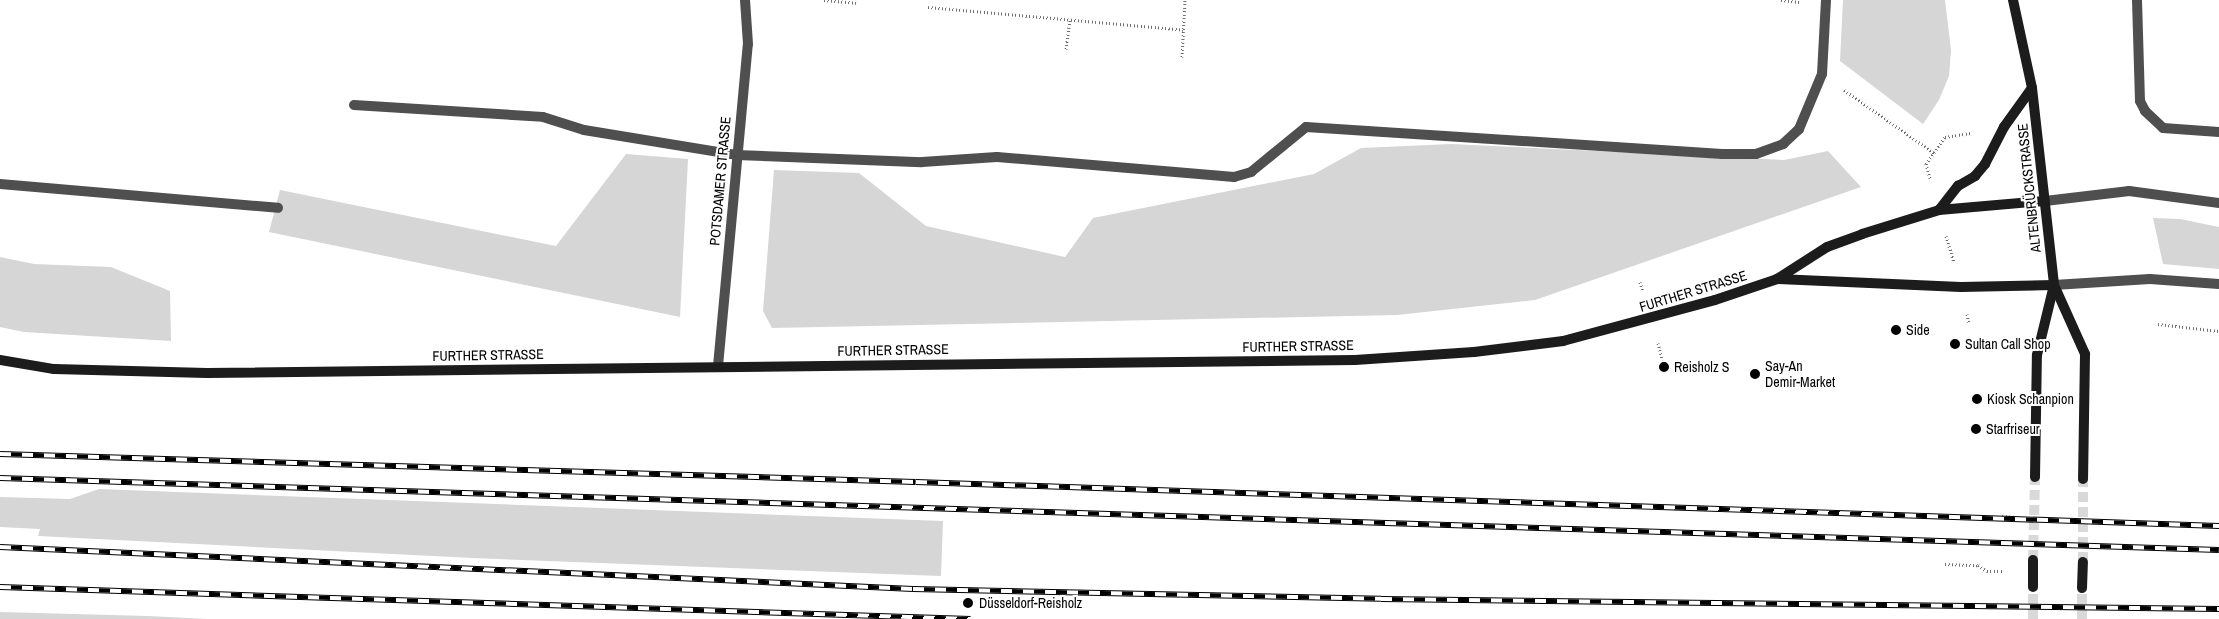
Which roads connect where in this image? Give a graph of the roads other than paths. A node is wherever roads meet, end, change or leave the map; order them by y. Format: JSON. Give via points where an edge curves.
{"nodes":[{"id":1,"x":745,"y":0,"type":"edge"},
{"id":2,"x":1826,"y":0,"type":"edge"},
{"id":3,"x":2013,"y":0,"type":"edge"},
{"id":4,"x":2137,"y":0,"type":"edge"},
{"id":5,"x":2032,"y":88,"type":"junction"},
{"id":6,"x":354,"y":105,"type":"dead end"},
{"id":7,"x":2219,"y":132,"type":"edge"},
{"id":8,"x":736,"y":156,"type":"junction"},
{"id":9,"x":0,"y":184,"type":"edge"},
{"id":10,"x":2045,"y":201,"type":"junction"},
{"id":11,"x":2219,"y":203,"type":"edge"},
{"id":12,"x":278,"y":208,"type":"dead end"},
{"id":13,"x":1939,"y":210,"type":"junction"},
{"id":14,"x":1777,"y":279,"type":"junction"},
{"id":15,"x":2219,"y":284,"type":"edge"},
{"id":16,"x":2054,"y":285,"type":"junction"},
{"id":17,"x":0,"y":360,"type":"edge"},
{"id":18,"x":718,"y":366,"type":"junction"},
{"id":19,"x":2035,"y":477,"type":"tunnel mouth"},
{"id":20,"x":2083,"y":479,"type":"tunnel mouth"},
{"id":21,"x":2034,"y":560,"type":"tunnel mouth"},
{"id":22,"x":2083,"y":562,"type":"tunnel mouth"},
{"id":23,"x":2033,"y":586,"type":"tunnel mouth"},
{"id":24,"x":2082,"y":588,"type":"tunnel mouth"}],
"edges":[{"from":1,"to":8,"type":"street","name":"POTSDAMER STRASSE","via":[[748,44]]},
{"from":2,"to":8,"type":"street","via":[[1822,74],[1799,129],[1783,144],[1756,154],[1306,127],[1251,172],[1234,177],[997,157],[922,162]]},
{"from":3,"to":5,"type":"street","name":"ALTENBRÜCKSTRASSE"},
{"from":4,"to":7,"type":"street","via":[[2140,101],[2145,111],[2163,128]]},
{"from":5,"to":10,"type":"street","name":"ALTENBRÜCKSTRASSE"},
{"from":5,"to":13,"type":"street","name":"ALTENBRÜCKSTRASSE","via":[[2004,126],[1985,164],[1975,176],[1958,186]]},
{"from":6,"to":8,"type":"street","via":[[544,117],[584,130]]},
{"from":8,"to":18,"type":"street","name":"POTSDAMER STRASSE"},
{"from":9,"to":12,"type":"street"},
{"from":10,"to":11,"type":"street","via":[[2129,191]]},
{"from":10,"to":13,"type":"street","name":"FURTHER STRASSE"},
{"from":10,"to":16,"type":"street","name":"ALTENBRÜCKSTRASSE"},
{"from":13,"to":14,"type":"street","name":"FURTHER STRASSE","via":[[1827,247]]},
{"from":14,"to":16,"type":"street","name":"FURTHER STRASSE","via":[[1961,287]]},
{"from":14,"to":18,"type":"street","name":"FURTHER STRASSE","via":[[1682,310],[1563,341],[1474,352],[1355,360]]},
{"from":15,"to":16,"type":"street","via":[[2150,279]]},
{"from":16,"to":19,"type":"street","via":[[2036,355]]},
{"from":16,"to":20,"type":"street","via":[[2085,354]]},
{"from":17,"to":18,"type":"street","name":"FURTHER STRASSE","via":[[54,369],[207,373]]},
{"from":21,"to":23,"type":"street"},
{"from":22,"to":24,"type":"street"}]}
